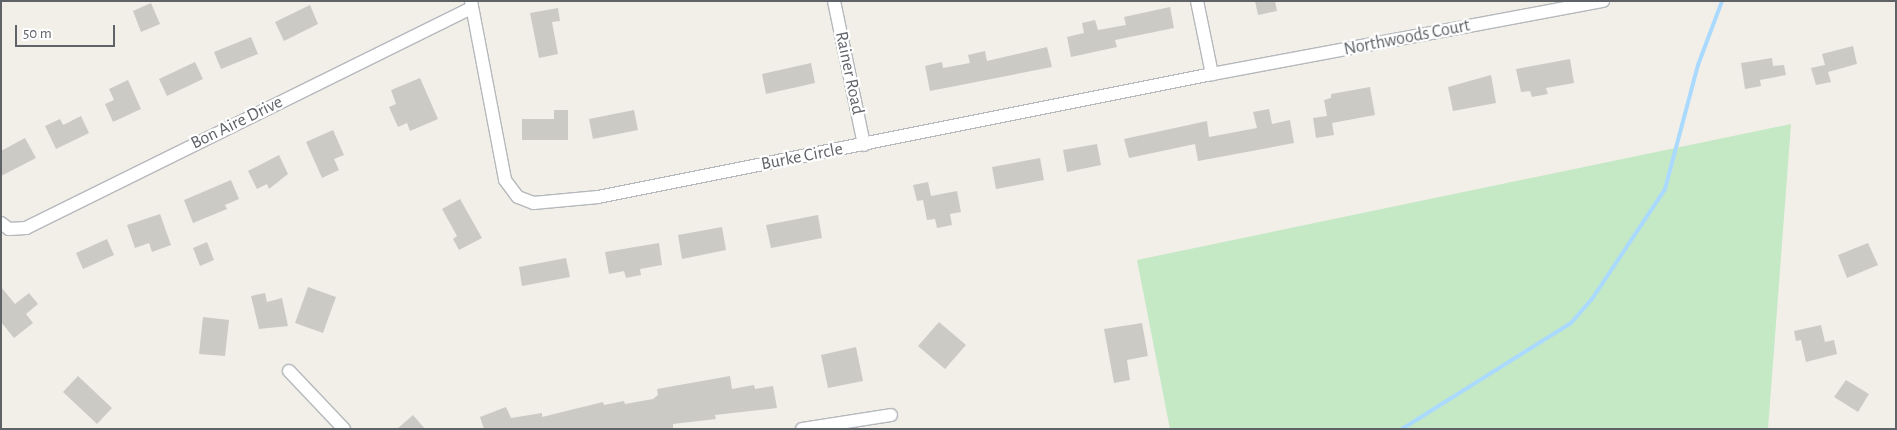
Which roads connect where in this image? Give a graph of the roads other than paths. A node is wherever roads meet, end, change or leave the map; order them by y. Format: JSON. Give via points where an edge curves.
{"nodes":[{"id":1,"x":834,"y":1,"type":"edge"},
{"id":2,"x":1197,"y":1,"type":"edge"},
{"id":3,"x":1603,"y":1,"type":"edge"},
{"id":4,"x":472,"y":5,"type":"edge"},
{"id":5,"x":1212,"y":74,"type":"junction"},
{"id":6,"x":864,"y":145,"type":"junction"},
{"id":7,"x":1,"y":222,"type":"edge"},
{"id":8,"x":289,"y":372,"type":"dead end"},
{"id":9,"x":891,"y":415,"type":"dead end"},
{"id":10,"x":344,"y":429,"type":"edge"},
{"id":11,"x":802,"y":429,"type":"edge"}],
"edges":[{"from":1,"to":6,"type":"street","name":"Rainer Road"},
{"from":2,"to":5,"type":"street"},
{"from":3,"to":5,"type":"street","name":"Northwoods Court"},
{"from":4,"to":6,"type":"street","name":"Burke Circle","via":[[505,180],[518,197],[534,203],[598,197]]},
{"from":4,"to":7,"type":"street","name":"Bon Aire Drive","via":[[26,228],[9,229]]},
{"from":5,"to":6,"type":"street","name":"Burke Circle"},
{"from":8,"to":10,"type":"street"},
{"from":9,"to":11,"type":"street"}]}
